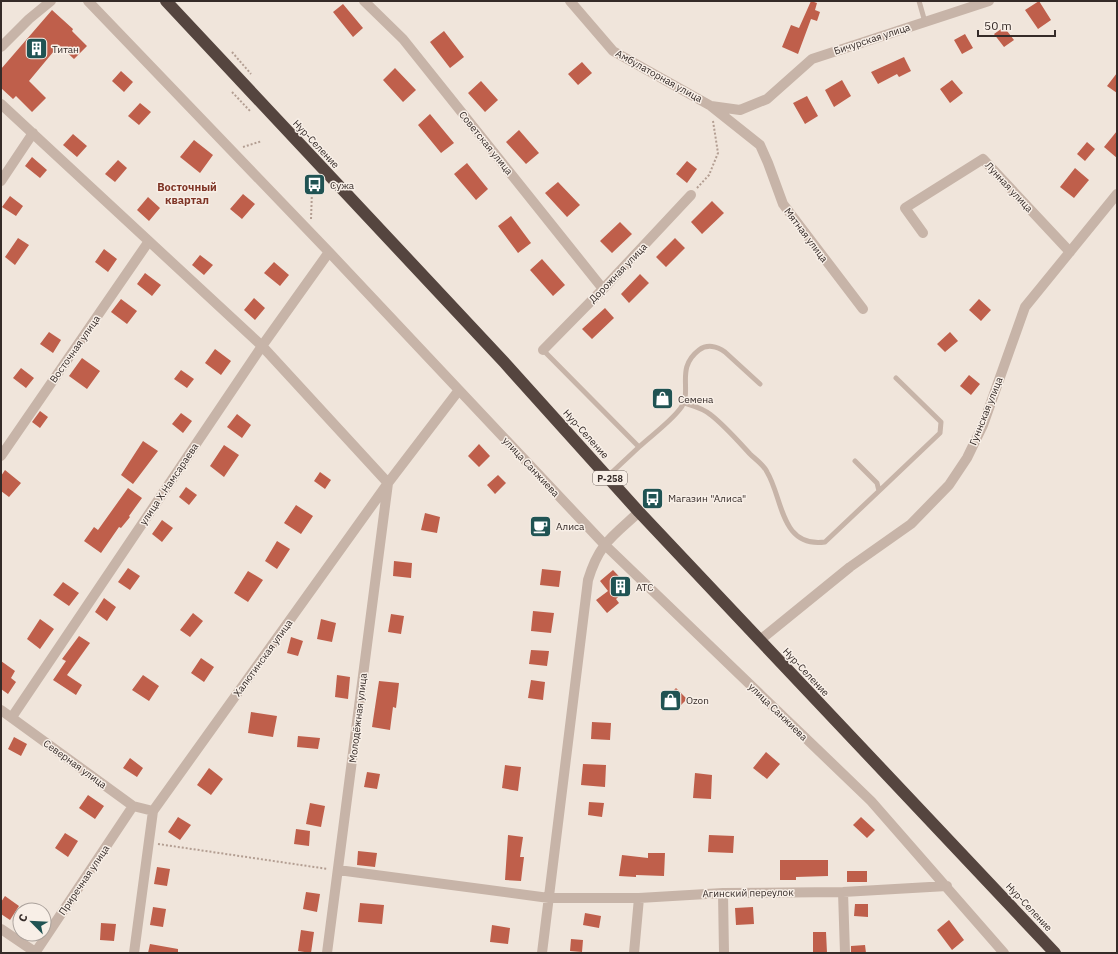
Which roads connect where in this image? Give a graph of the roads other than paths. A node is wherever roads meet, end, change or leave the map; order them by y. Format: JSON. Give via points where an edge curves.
{"nodes":[{"id":1,"x":51,"y":1,"type":"edge"},
{"id":2,"x":88,"y":1,"type":"edge"},
{"id":3,"x":166,"y":1,"type":"edge"},
{"id":4,"x":364,"y":1,"type":"edge"},
{"id":5,"x":570,"y":1,"type":"edge"},
{"id":6,"x":919,"y":1,"type":"edge"},
{"id":7,"x":989,"y":1,"type":"edge"},
{"id":8,"x":926,"y":22,"type":"junction"},
{"id":9,"x":1,"y":47,"type":"edge"},
{"id":10,"x":767,"y":99,"type":"joint"},
{"id":11,"x":1,"y":104,"type":"edge"},
{"id":12,"x":711,"y":106,"type":"junction"},
{"id":13,"x":33,"y":133,"type":"junction"},
{"id":14,"x":1,"y":180,"type":"edge"},
{"id":15,"x":1117,"y":194,"type":"edge"},
{"id":16,"x":691,"y":195,"type":"road end"},
{"id":17,"x":923,"y":233,"type":"dead end"},
{"id":18,"x":149,"y":241,"type":"junction"},
{"id":19,"x":329,"y":252,"type":"junction"},
{"id":20,"x":1070,"y":252,"type":"junction"},
{"id":21,"x":603,"y":289,"type":"junction"},
{"id":22,"x":863,"y":309,"type":"dead end"},
{"id":23,"x":262,"y":346,"type":"junction"},
{"id":24,"x":543,"y":350,"type":"joint"},
{"id":25,"x":896,"y":378,"type":"dead end"},
{"id":26,"x":760,"y":384,"type":"dead end"},
{"id":27,"x":459,"y":390,"type":"junction"},
{"id":28,"x":684,"y":403,"type":"junction"},
{"id":29,"x":639,"y":447,"type":"junction"},
{"id":30,"x":1,"y":456,"type":"edge"},
{"id":31,"x":855,"y":461,"type":"dead end"},
{"id":32,"x":608,"y":476,"type":"junction"},
{"id":33,"x":388,"y":484,"type":"junction"},
{"id":34,"x":879,"y":491,"type":"junction"},
{"id":35,"x":639,"y":512,"type":"junction"},
{"id":36,"x":604,"y":544,"type":"junction"},
{"id":37,"x":760,"y":640,"type":"junction"},
{"id":38,"x":1,"y":710,"type":"edge"},
{"id":39,"x":12,"y":718,"type":"junction"},
{"id":40,"x":133,"y":806,"type":"junction"},
{"id":41,"x":153,"y":811,"type":"junction"},
{"id":42,"x":338,"y":870,"type":"junction"},
{"id":43,"x":947,"y":886,"type":"junction"},
{"id":44,"x":843,"y":892,"type":"junction"},
{"id":45,"x":723,"y":893,"type":"junction"},
{"id":46,"x":549,"y":898,"type":"junction"},
{"id":47,"x":639,"y":898,"type":"junction"},
{"id":48,"x":1,"y":929,"type":"edge"},
{"id":49,"x":1052,"y":951,"type":"edge"},
{"id":50,"x":35,"y":953,"type":"edge"},
{"id":51,"x":134,"y":953,"type":"edge"},
{"id":52,"x":327,"y":953,"type":"edge"},
{"id":53,"x":542,"y":953,"type":"edge"},
{"id":54,"x":634,"y":953,"type":"edge"},
{"id":55,"x":724,"y":953,"type":"edge"},
{"id":56,"x":845,"y":953,"type":"edge"},
{"id":57,"x":1004,"y":953,"type":"edge"}],
"edges":[{"from":1,"to":9,"type":"street","via":[[28,19]]},
{"from":2,"to":19,"type":"street","name":"улица Санжиева"},
{"from":3,"to":32,"type":"highway","name":"Нур-Селение","number":"Р-258"},
{"from":4,"to":21,"type":"street","name":"Советская улица","via":[[403,39]]},
{"from":5,"to":12,"type":"street","name":"Амбулаторная улица","via":[[613,51]]},
{"from":6,"to":8,"type":"lane"},
{"from":7,"to":8,"type":"street","name":"Бичурская улица"},
{"from":8,"to":10,"type":"street","name":"Бичурская улица","via":[[812,59]]},
{"from":10,"to":12,"type":"street","name":"Амбулаторная улица","via":[[740,110]]},
{"from":11,"to":13,"type":"street"},
{"from":12,"to":22,"type":"street","name":"Мятная улица","via":[[760,145],[783,204]]},
{"from":13,"to":14,"type":"street"},
{"from":13,"to":18,"type":"street"},
{"from":15,"to":20,"type":"street","name":"Гуннская улица"},
{"from":16,"to":21,"type":"street","name":"Дорожная улица"},
{"from":17,"to":20,"type":"street","name":"Лунная улица","via":[[905,208],[983,159]]},
{"from":18,"to":23,"type":"street"},
{"from":18,"to":30,"type":"street","name":"Восточная улица"},
{"from":19,"to":23,"type":"street","name":"улица Х.Намсараева"},
{"from":19,"to":27,"type":"street","name":"улица Санжиева"},
{"from":20,"to":37,"type":"street","name":"Гуннская улица","via":[[1025,307],[983,425],[967,458],[948,485],[911,524],[850,567]]},
{"from":21,"to":24,"type":"street","name":"Дорожная улица"},
{"from":23,"to":33,"type":"street"},
{"from":23,"to":39,"type":"street","name":"улица Х.Намсараева"},
{"from":24,"to":29,"type":"lane"},
{"from":25,"to":34,"type":"lane","via":[[941,422],[940,433]]},
{"from":26,"to":28,"type":"lane","via":[[725,352],[718,348],[703,348],[695,353],[686,368]]},
{"from":27,"to":33,"type":"street","name":"Халютинская улица"},
{"from":27,"to":36,"type":"street","name":"улица Санжиева"},
{"from":28,"to":29,"type":"lane"},
{"from":28,"to":34,"type":"lane","via":[[711,415],[767,471],[783,517],[792,530],[804,540],[815,544],[825,542]]},
{"from":29,"to":32,"type":"lane"},
{"from":31,"to":34,"type":"lane","via":[[877,483]]},
{"from":32,"to":35,"type":"highway","name":"Нур-Селение","number":"Р-258"},
{"from":33,"to":41,"type":"street","name":"Халютинская улица"},
{"from":33,"to":42,"type":"street","name":"Молодёжная улица"},
{"from":35,"to":36,"type":"street"},
{"from":35,"to":37,"type":"highway","name":"Нур-Селение","number":"Р-258"},
{"from":36,"to":43,"type":"street","name":"улица Санжиева","via":[[871,801]]},
{"from":36,"to":46,"type":"street","via":[[594,561],[588,580]]},
{"from":37,"to":49,"type":"highway","name":"Нур-Селение","number":"Р-258"},
{"from":38,"to":39,"type":"street","name":"Северная улица"},
{"from":39,"to":40,"type":"street","name":"Северная улица"},
{"from":40,"to":41,"type":"street","name":"Северная улица"},
{"from":40,"to":50,"type":"street","name":"Приречная улица"},
{"from":41,"to":51,"type":"street","name":"Халютинская улица"},
{"from":42,"to":46,"type":"street","name":"Агинский переулок"},
{"from":42,"to":52,"type":"street","name":"Молодёжная улица"},
{"from":43,"to":44,"type":"street","name":"Агинский переулок"},
{"from":43,"to":57,"type":"street","name":"улица Санжиева"},
{"from":44,"to":45,"type":"street","name":"Агинский переулок"},
{"from":44,"to":56,"type":"street"},
{"from":45,"to":47,"type":"street","name":"Агинский переулок"},
{"from":45,"to":55,"type":"street"},
{"from":46,"to":47,"type":"street","name":"Агинский переулок"},
{"from":46,"to":53,"type":"street"},
{"from":47,"to":54,"type":"street"},
{"from":48,"to":50,"type":"street"}]}
